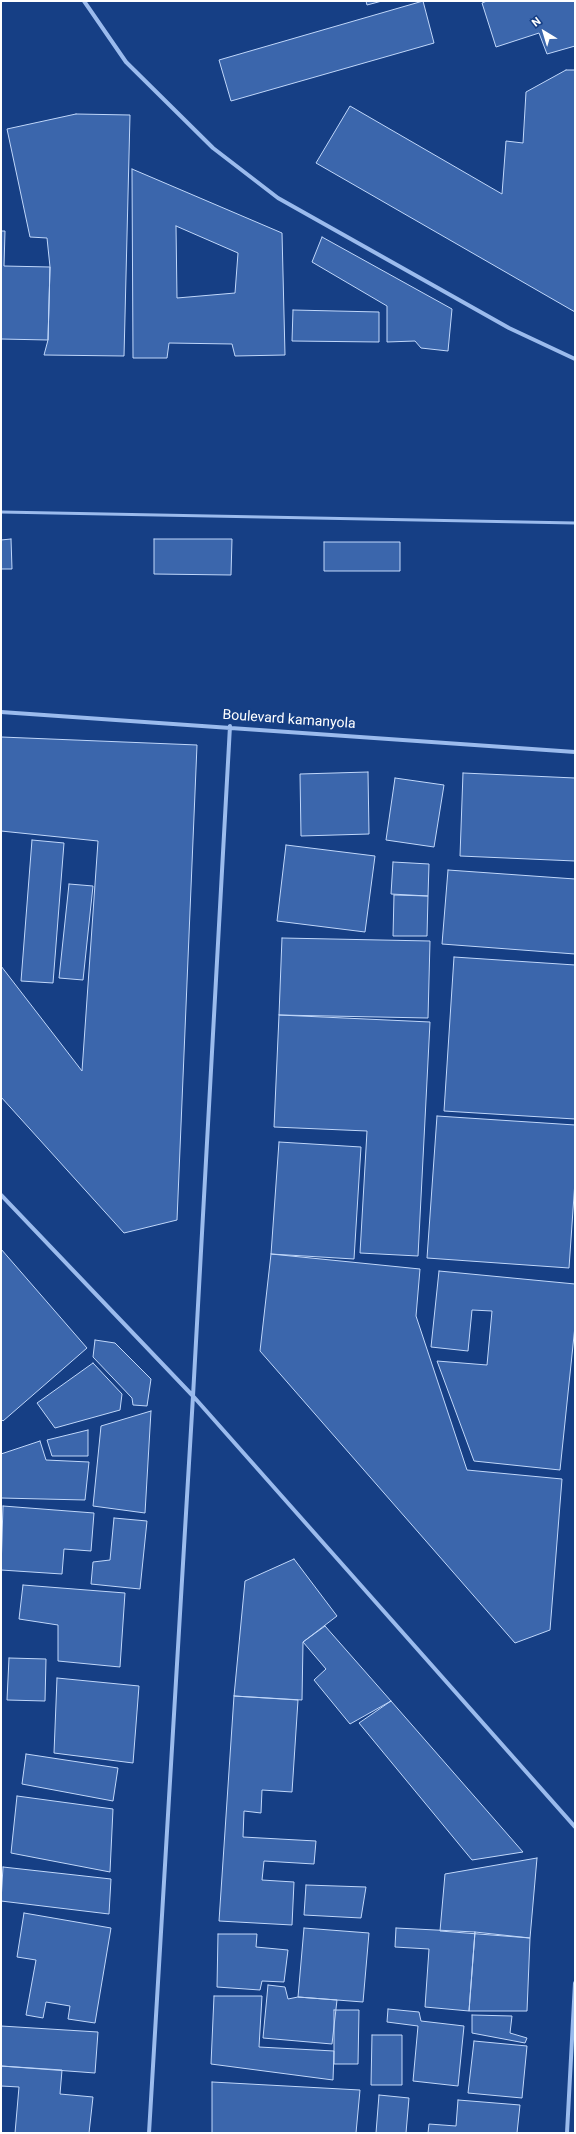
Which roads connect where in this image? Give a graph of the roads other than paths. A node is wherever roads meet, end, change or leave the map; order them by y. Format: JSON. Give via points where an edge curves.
{"nodes":[{"id":1,"x":84,"y":1,"type":"edge"},
{"id":2,"x":575,"y":358,"type":"edge"},
{"id":3,"x":1,"y":512,"type":"edge"},
{"id":4,"x":575,"y":523,"type":"edge"},
{"id":5,"x":1,"y":712,"type":"edge"},
{"id":6,"x":230,"y":726,"type":"junction"},
{"id":7,"x":575,"y":752,"type":"edge"},
{"id":8,"x":1,"y":1195,"type":"edge"},
{"id":9,"x":193,"y":1396,"type":"junction"},
{"id":10,"x":575,"y":1827,"type":"edge"},
{"id":11,"x":575,"y":1983,"type":"edge"},
{"id":12,"x":149,"y":2133,"type":"edge"},
{"id":13,"x":567,"y":2133,"type":"edge"}],
"edges":[{"from":1,"to":2,"type":"street","via":[[126,62],[212,148],[278,198],[509,328]]},
{"from":3,"to":4,"type":"lane"},
{"from":5,"to":6,"type":"street","name":"Boulevard kamanyola"},
{"from":6,"to":7,"type":"street","name":"Boulevard kamanyola"},
{"from":6,"to":9,"type":"street"},
{"from":8,"to":9,"type":"street"},
{"from":9,"to":10,"type":"street"},
{"from":9,"to":12,"type":"street"},
{"from":11,"to":13,"type":"street"}]}
